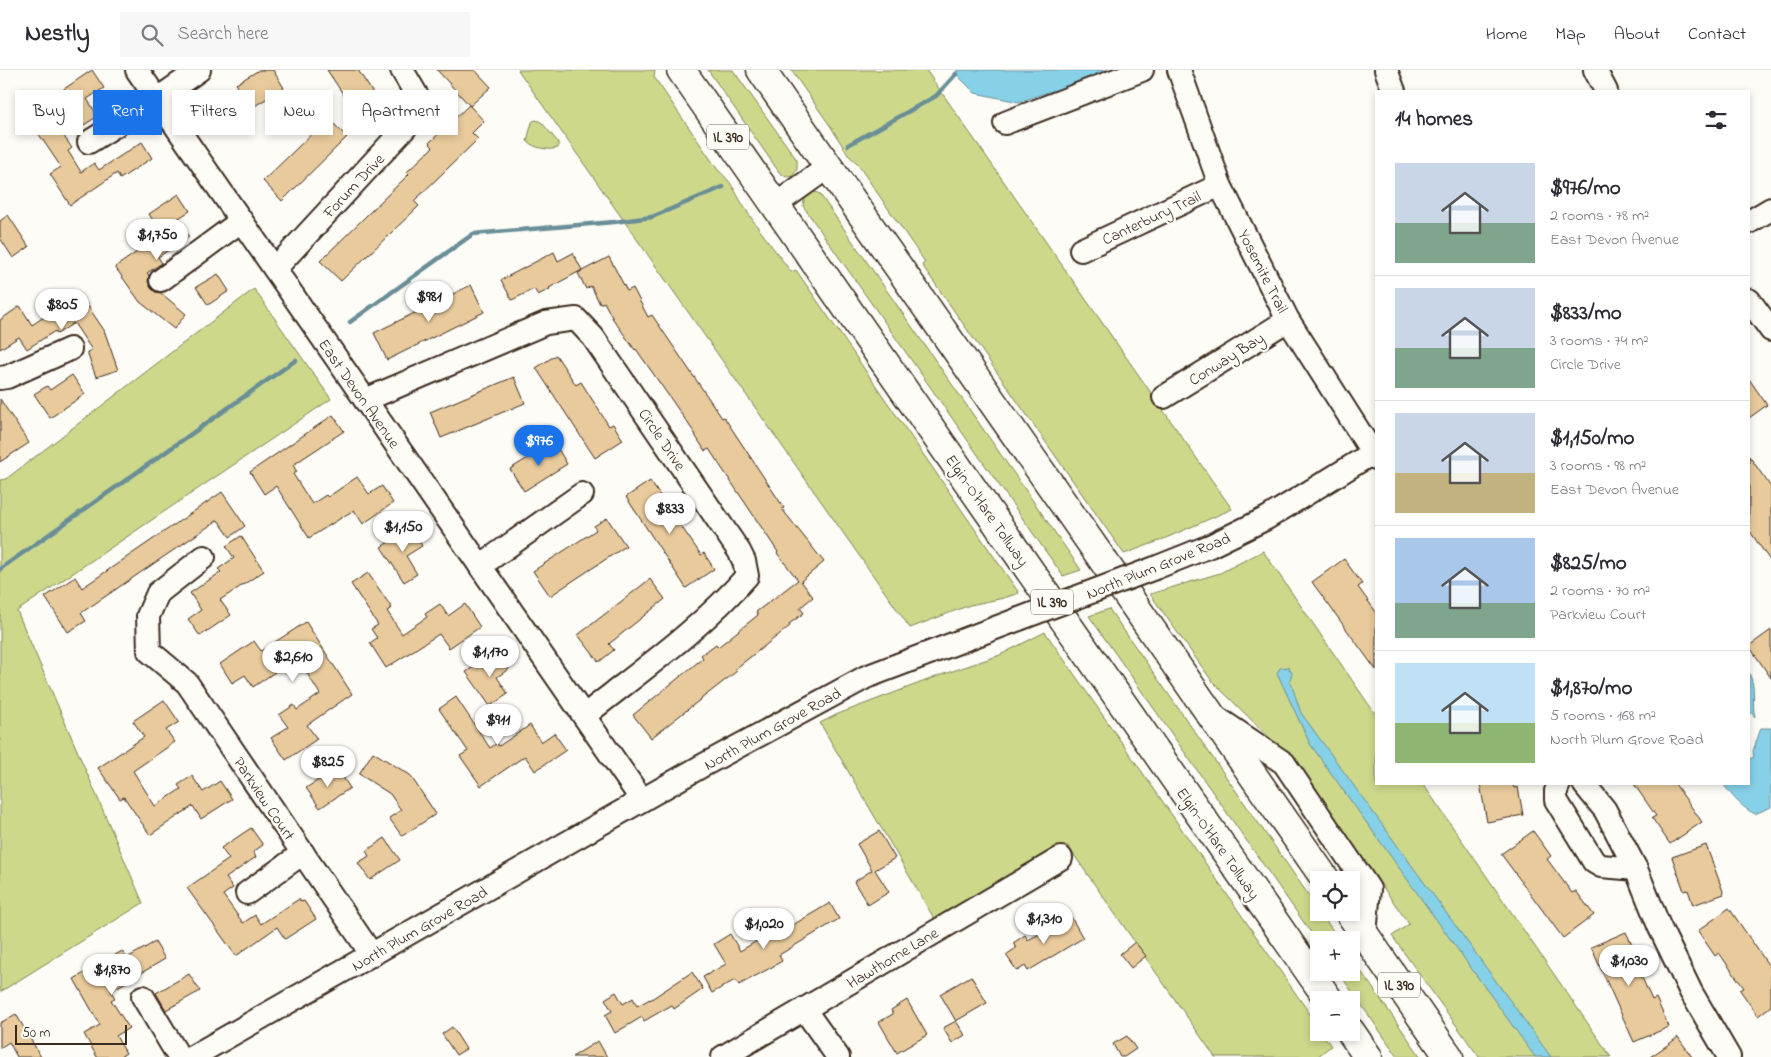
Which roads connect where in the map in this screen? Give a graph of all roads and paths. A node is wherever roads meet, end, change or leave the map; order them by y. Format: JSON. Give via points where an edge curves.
{"nodes":[{"id":1,"x":137,"y":70,"type":"edge"},
{"id":2,"x":199,"y":70,"type":"edge"},
{"id":3,"x":402,"y":70,"type":"edge"},
{"id":4,"x":681,"y":70,"type":"edge"},
{"id":5,"x":761,"y":70,"type":"edge"},
{"id":6,"x":1142,"y":70,"type":"edge"},
{"id":7,"x":1179,"y":70,"type":"edge"},
{"id":8,"x":1386,"y":70,"type":"edge"},
{"id":9,"x":1595,"y":70,"type":"edge"},
{"id":10,"x":150,"y":90,"type":"edge"},
{"id":11,"x":1394,"y":90,"type":"edge"},
{"id":12,"x":1605,"y":90,"type":"edge"},
{"id":13,"x":162,"y":96,"type":"edge"},
{"id":14,"x":162,"y":109,"type":"edge"},
{"id":15,"x":1005,"y":123,"type":"dead end"},
{"id":16,"x":100,"y":135,"type":"edge"},
{"id":17,"x":89,"y":142,"type":"dead end"},
{"id":18,"x":828,"y":167,"type":"junction"},
{"id":19,"x":1220,"y":186,"type":"junction"},
{"id":20,"x":775,"y":205,"type":"junction"},
{"id":21,"x":1771,"y":209,"type":"edge"},
{"id":22,"x":241,"y":221,"type":"junction"},
{"id":23,"x":1750,"y":221,"type":"edge"},
{"id":24,"x":1081,"y":250,"type":"dead end"},
{"id":25,"x":275,"y":269,"type":"junction"},
{"id":26,"x":161,"y":280,"type":"dead end"},
{"id":27,"x":1750,"y":301,"type":"edge"},
{"id":28,"x":1288,"y":320,"type":"junction"},
{"id":29,"x":1771,"y":330,"type":"edge"},
{"id":30,"x":70,"y":349,"type":"dead end"},
{"id":31,"x":0,"y":378,"type":"edge"},
{"id":32,"x":1164,"y":397,"type":"dead end"},
{"id":33,"x":365,"y":400,"type":"junction"},
{"id":34,"x":1375,"y":454,"type":"edge"},
{"id":35,"x":582,"y":494,"type":"dead end"},
{"id":36,"x":204,"y":557,"type":"dead end"},
{"id":37,"x":480,"y":566,"type":"junction"},
{"id":38,"x":1210,"y":714,"type":"junction"},
{"id":39,"x":584,"y":716,"type":"junction"},
{"id":40,"x":1559,"y":785,"type":"edge"},
{"id":41,"x":1585,"y":785,"type":"edge"},
{"id":42,"x":642,"y":800,"type":"junction"},
{"id":43,"x":303,"y":853,"type":"junction"},
{"id":44,"x":1061,"y":858,"type":"dead end"},
{"id":45,"x":1636,"y":869,"type":"junction"},
{"id":46,"x":1320,"y":871,"type":"edge"},
{"id":47,"x":247,"y":893,"type":"dead end"},
{"id":48,"x":1355,"y":921,"type":"edge"},
{"id":49,"x":1364,"y":935,"type":"junction"},
{"id":50,"x":372,"y":955,"type":"junction"},
{"id":51,"x":1323,"y":991,"type":"edge"},
{"id":52,"x":142,"y":997,"type":"dead end"},
{"id":53,"x":804,"y":1009,"type":"junction"},
{"id":54,"x":1357,"y":1041,"type":"edge"},
{"id":55,"x":179,"y":1057,"type":"edge"},
{"id":56,"x":192,"y":1057,"type":"edge"},
{"id":57,"x":723,"y":1057,"type":"edge"},
{"id":58,"x":838,"y":1057,"type":"edge"},
{"id":59,"x":1368,"y":1057,"type":"edge"},
{"id":60,"x":1450,"y":1057,"type":"edge"},
{"id":61,"x":1729,"y":1057,"type":"edge"}],
"edges":[{"from":1,"to":10,"type":"street","name":"East Devon Avenue"},
{"from":2,"to":13,"type":"street"},
{"from":3,"to":25,"type":"street","name":"Forum Drive","via":[[416,94],[419,110]]},
{"from":4,"to":20,"type":"highway","name":"Elgin-O'Hare Tollway","number":"IL 390"},
{"from":5,"to":18,"type":"highway"},
{"from":6,"to":15,"type":"street"},
{"from":7,"to":19,"type":"street","name":"Yosemite Trail"},
{"from":8,"to":11,"type":"street"},
{"from":9,"to":12,"type":"street"},
{"from":14,"to":22,"type":"street","name":"East Devon Avenue"},
{"from":16,"to":17,"type":"street"},
{"from":18,"to":20,"type":"street"},
{"from":18,"to":38,"type":"highway"},
{"from":19,"to":24,"type":"street","name":"Canterbury Trail"},
{"from":19,"to":28,"type":"street","name":"Yosemite Trail"},
{"from":20,"to":51,"type":"highway","name":"Elgin-O'Hare Tollway","number":"IL 390"},
{"from":21,"to":23,"type":"street"},
{"from":22,"to":25,"type":"street","name":"East Devon Avenue"},
{"from":22,"to":26,"type":"street"},
{"from":25,"to":33,"type":"street","name":"East Devon Avenue"},
{"from":27,"to":29,"type":"street"},
{"from":28,"to":32,"type":"street","name":"Conway Bay"},
{"from":28,"to":34,"type":"street","name":"Yosemite Trail"},
{"from":30,"to":31,"type":"street"},
{"from":33,"to":37,"type":"street","name":"East Devon Avenue"},
{"from":33,"to":39,"type":"street","name":"Circle Drive","via":[[546,324],[576,319],[593,337],[739,551],[747,576],[731,595],[679,640]]},
{"from":34,"to":42,"type":"street","name":"North Plum Grove Road","bridge":true,"via":[[1267,518],[1210,546],[866,677]]},
{"from":35,"to":37,"type":"street"},
{"from":36,"to":43,"type":"street","name":"Parkview Court","via":[[158,593],[148,616],[149,652],[187,683]]},
{"from":37,"to":39,"type":"street","name":"East Devon Avenue"},
{"from":38,"to":46,"type":"highway"},
{"from":38,"to":49,"type":"street","via":[[1284,763],[1369,889]]},
{"from":39,"to":42,"type":"street","name":"East Devon Avenue"},
{"from":40,"to":45,"type":"street","via":[[1556,800],[1594,862],[1602,866]]},
{"from":41,"to":45,"type":"street","via":[[1605,810]]},
{"from":42,"to":50,"type":"street","name":"North Plum Grove Road"},
{"from":43,"to":47,"type":"street"},
{"from":43,"to":50,"type":"street","name":"Parkview Court"},
{"from":44,"to":53,"type":"street","name":"Hawthorne Lane"},
{"from":45,"to":61,"type":"street","via":[[1691,992]]},
{"from":48,"to":49,"type":"highway","number":"IL 390"},
{"from":49,"to":60,"type":"highway","number":"IL 390"},
{"from":50,"to":56,"type":"street","name":"North Plum Grove Road"},
{"from":52,"to":55,"type":"street"},
{"from":53,"to":57,"type":"street","name":"Hawthorne Lane"},
{"from":53,"to":58,"type":"street"},
{"from":54,"to":59,"type":"highway"}]}
